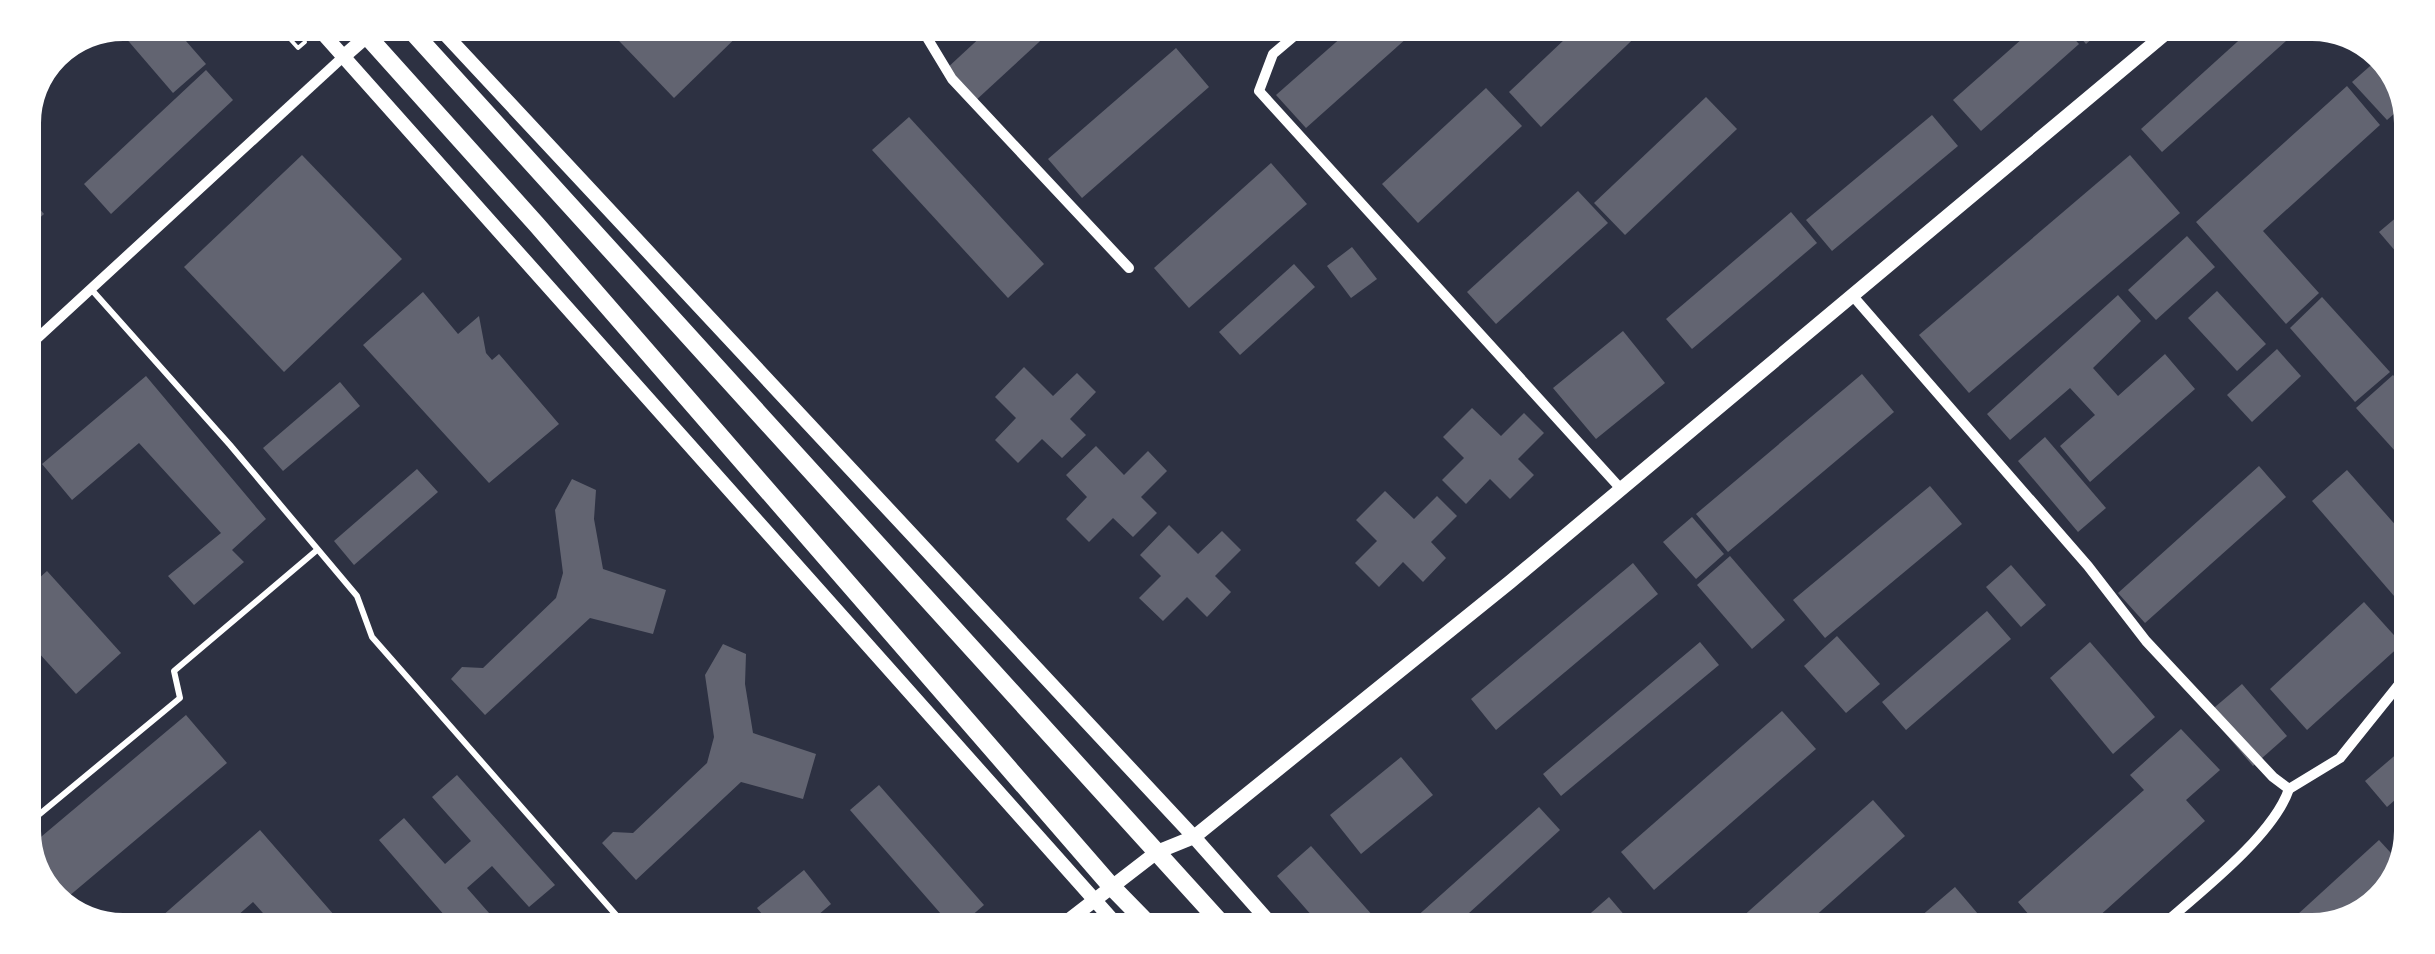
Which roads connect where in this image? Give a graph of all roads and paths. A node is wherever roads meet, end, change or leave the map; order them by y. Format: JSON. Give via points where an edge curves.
{"nodes":[{"id":1,"x":286,"y":35,"type":"edge"},
{"id":2,"x":324,"y":35,"type":"edge"},
{"id":3,"x":415,"y":35,"type":"edge"},
{"id":4,"x":446,"y":35,"type":"edge"},
{"id":5,"x":926,"y":35,"type":"edge"},
{"id":6,"x":1295,"y":35,"type":"edge"},
{"id":7,"x":2164,"y":35,"type":"edge"},
{"id":8,"x":367,"y":36,"type":"joint"},
{"id":9,"x":298,"y":48,"type":"dead end"},
{"id":10,"x":344,"y":57,"type":"junction"},
{"id":11,"x":1129,"y":268,"type":"dead end"},
{"id":12,"x":90,"y":289,"type":"junction"},
{"id":13,"x":1852,"y":295,"type":"junction"},
{"id":14,"x":35,"y":340,"type":"edge"},
{"id":15,"x":1621,"y":489,"type":"junction"},
{"id":16,"x":317,"y":550,"type":"junction"},
{"id":17,"x":2400,"y":683,"type":"edge"},
{"id":18,"x":2290,"y":789,"type":"junction"},
{"id":19,"x":35,"y":818,"type":"edge"},
{"id":20,"x":1194,"y":836,"type":"junction"},
{"id":21,"x":1157,"y":852,"type":"junction"},
{"id":22,"x":1111,"y":886,"type":"junction"},
{"id":23,"x":1093,"y":900,"type":"junction"},
{"id":24,"x":620,"y":919,"type":"edge"},
{"id":25,"x":1069,"y":919,"type":"edge"},
{"id":26,"x":1110,"y":919,"type":"edge"},
{"id":27,"x":1142,"y":919,"type":"edge"},
{"id":28,"x":1217,"y":919,"type":"edge"},
{"id":29,"x":1267,"y":919,"type":"edge"},
{"id":30,"x":2169,"y":919,"type":"edge"}],
"edges":[{"from":1,"to":9,"type":"path"},
{"from":2,"to":10,"type":"street"},
{"from":3,"to":21,"type":"main road"},
{"from":4,"to":20,"type":"street"},
{"from":5,"to":11,"type":"street","via":[[952,79]]},
{"from":6,"to":15,"type":"street","via":[[1273,54],[1258,91]]},
{"from":7,"to":13,"type":"street"},
{"from":8,"to":10,"type":"street"},
{"from":8,"to":22,"type":"main road"},
{"from":10,"to":12,"type":"street"},
{"from":10,"to":23,"type":"street"},
{"from":12,"to":14,"type":"street"},
{"from":12,"to":16,"type":"lane"},
{"from":13,"to":15,"type":"street"},
{"from":13,"to":18,"type":"street","via":[[2146,640]]},
{"from":15,"to":20,"type":"street"},
{"from":16,"to":19,"type":"lane","via":[[174,671],[180,698]]},
{"from":16,"to":24,"type":"lane","via":[[357,596],[372,637]]},
{"from":17,"to":18,"type":"street","via":[[2340,758]]},
{"from":18,"to":30,"type":"street","via":[[2255,840]]},
{"from":20,"to":21,"type":"street"},
{"from":20,"to":29,"type":"street"},
{"from":21,"to":22,"type":"street"},
{"from":21,"to":28,"type":"main road"},
{"from":22,"to":23,"type":"street"},
{"from":22,"to":27,"type":"main road"},
{"from":23,"to":25,"type":"street"},
{"from":23,"to":26,"type":"street"}]}
